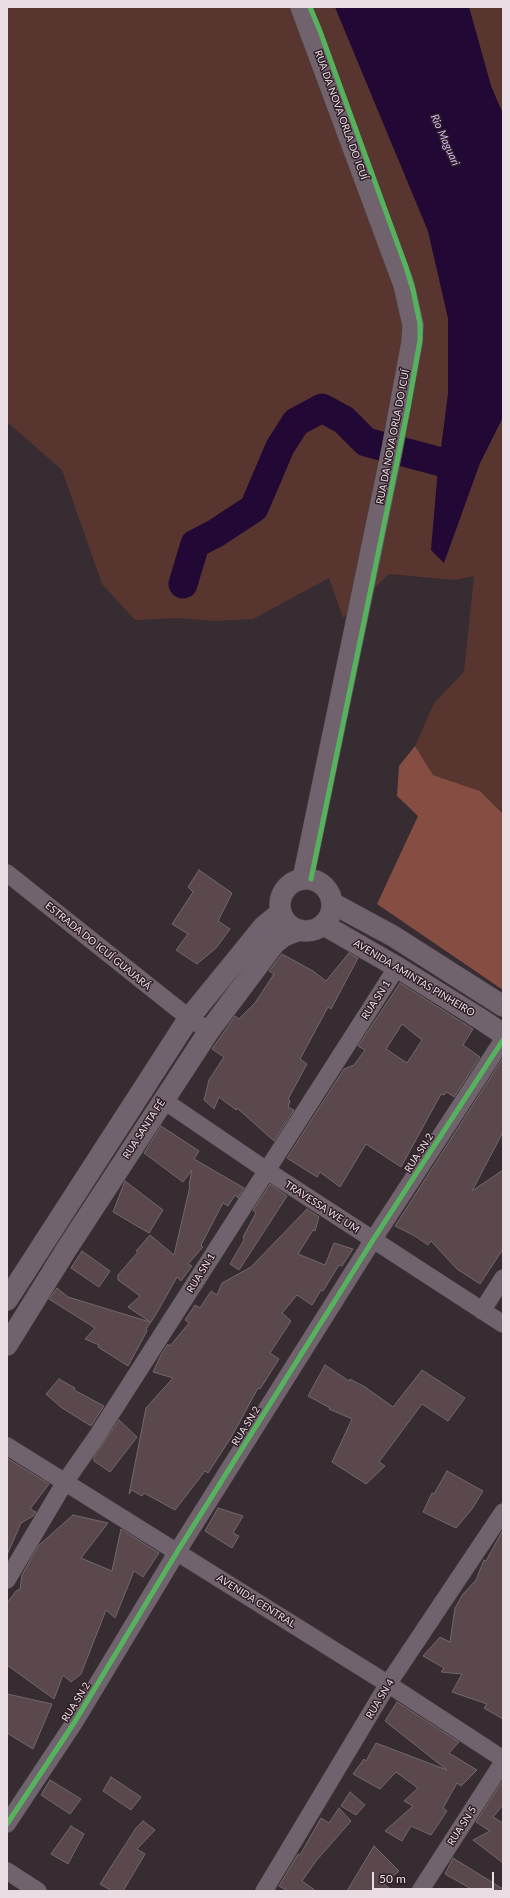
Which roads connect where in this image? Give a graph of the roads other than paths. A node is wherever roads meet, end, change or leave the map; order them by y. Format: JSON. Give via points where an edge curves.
{"nodes":[{"id":1,"x":301,"y":7,"type":"edge"},
{"id":2,"x":7,"y":873,"type":"edge"},
{"id":3,"x":303,"y":879,"type":"junction"},
{"id":4,"x":332,"y":902,"type":"junction"},
{"id":5,"x":281,"y":912,"type":"junction"},
{"id":6,"x":324,"y":925,"type":"junction"},
{"id":7,"x":300,"y":930,"type":"junction"},
{"id":8,"x":397,"y":967,"type":"junction"},
{"id":9,"x":503,"y":1006,"type":"edge"},
{"id":10,"x":189,"y":1018,"type":"junction"},
{"id":11,"x":209,"y":1031,"type":"junction"},
{"id":12,"x":503,"y":1034,"type":"edge"},
{"id":13,"x":503,"y":1040,"type":"edge"},
{"id":14,"x":163,"y":1100,"type":"junction"},
{"id":15,"x":266,"y":1170,"type":"junction"},
{"id":16,"x":47,"y":1237,"type":"junction"},
{"id":17,"x":373,"y":1240,"type":"junction"},
{"id":18,"x":66,"y":1250,"type":"junction"},
{"id":19,"x":503,"y":1278,"type":"edge"},
{"id":20,"x":7,"y":1300,"type":"edge"},
{"id":21,"x":482,"y":1311,"type":"junction"},
{"id":22,"x":503,"y":1324,"type":"edge"},
{"id":23,"x":7,"y":1345,"type":"edge"},
{"id":24,"x":7,"y":1446,"type":"edge"},
{"id":25,"x":65,"y":1482,"type":"junction"},
{"id":26,"x":503,"y":1512,"type":"edge"},
{"id":27,"x":178,"y":1552,"type":"junction"},
{"id":28,"x":7,"y":1580,"type":"edge"},
{"id":29,"x":388,"y":1684,"type":"junction"},
{"id":30,"x":503,"y":1761,"type":"edge"},
{"id":31,"x":7,"y":1824,"type":"edge"},
{"id":32,"x":7,"y":1871,"type":"edge"},
{"id":33,"x":38,"y":1891,"type":"edge"},
{"id":34,"x":264,"y":1891,"type":"edge"},
{"id":35,"x":420,"y":1891,"type":"edge"}],
"edges":[{"from":1,"to":3,"type":"street","name":"RUA DA NOVA ORLA DO ICUÍ","via":[[404,285],[413,325],[392,450]]},
{"from":2,"to":10,"type":"street","name":"ESTRADA DO ICUÍ GUAJARÁ"},
{"from":3,"to":4,"type":"street","via":[[315,881],[326,887]]},
{"from":3,"to":5,"type":"street","via":[[294,882],[282,894]]},
{"from":4,"to":6,"type":"street","via":[[329,918]]},
{"from":4,"to":9,"type":"street","via":[[393,936]]},
{"from":5,"to":7,"type":"street","via":[[291,926]]},
{"from":5,"to":10,"type":"street","via":[[263,927]]},
{"from":6,"to":7,"type":"street","via":[[308,931]]},
{"from":6,"to":8,"type":"street","name":"AVENIDA AMINTAS PINHEIRO"},
{"from":7,"to":11,"type":"street","name":"RUA SANTA FÉ","via":[[274,943]]},
{"from":8,"to":12,"type":"street","name":"AVENIDA AMINTAS PINHEIRO"},
{"from":8,"to":15,"type":"street","name":"RUA SN 1"},
{"from":10,"to":11,"type":"street","name":"ESTRADA DO ICUÍ GUAJARÁ"},
{"from":10,"to":16,"type":"street"},
{"from":11,"to":14,"type":"street","name":"RUA SANTA FÉ"},
{"from":13,"to":17,"type":"street","name":"RUA SN 2"},
{"from":14,"to":15,"type":"street","name":"TRAVESSA WE UM"},
{"from":14,"to":18,"type":"street","name":"RUA SANTA FÉ"},
{"from":15,"to":17,"type":"street","name":"TRAVESSA WE UM"},
{"from":15,"to":25,"type":"street","name":"RUA SN 1"},
{"from":16,"to":18,"type":"street"},
{"from":16,"to":20,"type":"street"},
{"from":17,"to":21,"type":"street","name":"TRAVESSA WE UM"},
{"from":17,"to":27,"type":"street","name":"RUA SN 2"},
{"from":18,"to":23,"type":"street","name":"RUA SANTA FÉ"},
{"from":19,"to":21,"type":"street"},
{"from":21,"to":22,"type":"street","name":"TRAVESSA WE UM"},
{"from":24,"to":25,"type":"street","name":"AVENIDA CENTRAL"},
{"from":25,"to":27,"type":"street","name":"AVENIDA CENTRAL"},
{"from":25,"to":28,"type":"street","name":"RUA SN 1"},
{"from":26,"to":29,"type":"street","name":"RUA SN 4"},
{"from":27,"to":29,"type":"street","name":"AVENIDA CENTRAL"},
{"from":27,"to":31,"type":"street","name":"RUA SN 2","via":[[74,1723]]},
{"from":29,"to":30,"type":"street","name":"AVENIDA CENTRAL"},
{"from":29,"to":34,"type":"street","name":"RUA SN 4"},
{"from":30,"to":35,"type":"street","name":"RUA SN 5"},
{"from":32,"to":33,"type":"street"}]}
